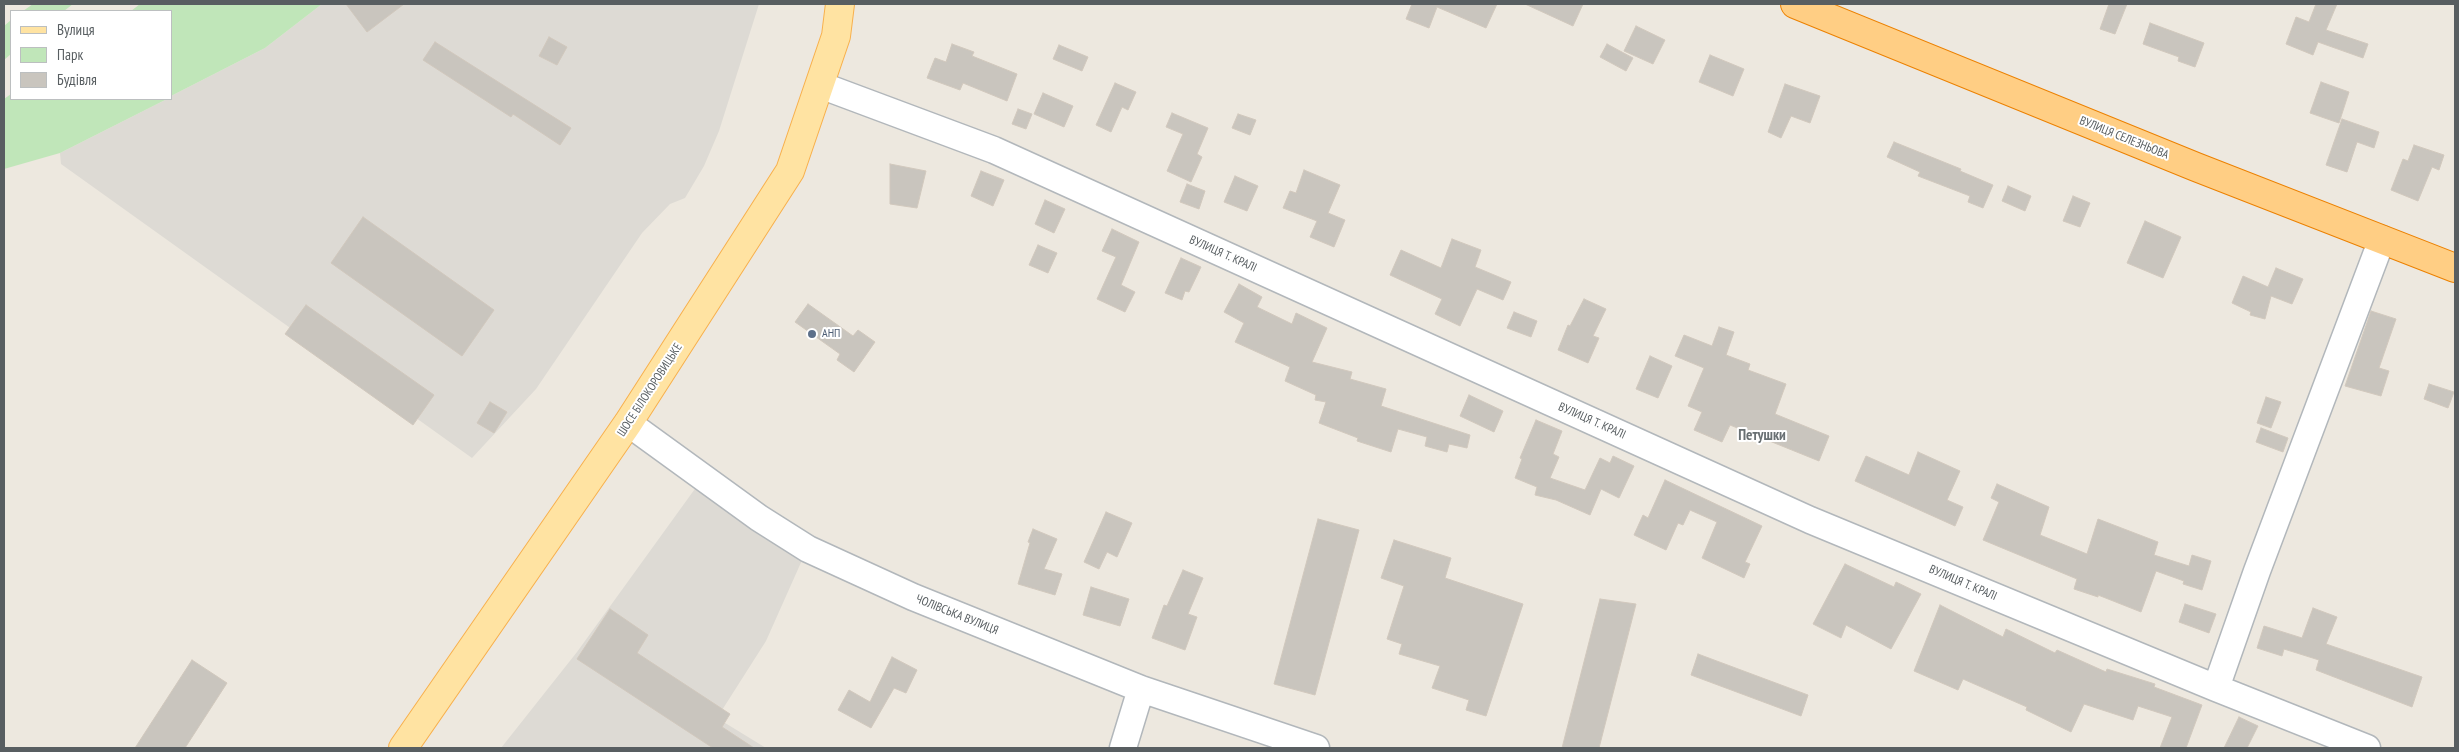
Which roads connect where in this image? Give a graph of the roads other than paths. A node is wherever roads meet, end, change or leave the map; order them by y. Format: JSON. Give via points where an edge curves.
{"nodes":[{"id":1,"x":840,"y":4,"type":"edge"},
{"id":2,"x":1795,"y":4,"type":"edge"},
{"id":3,"x":820,"y":86,"type":"junction"},
{"id":4,"x":2382,"y":239,"type":"junction"},
{"id":5,"x":2455,"y":268,"type":"edge"},
{"id":6,"x":628,"y":424,"type":"junction"},
{"id":7,"x":2216,"y":688,"type":"junction"},
{"id":8,"x":1141,"y":689,"type":"junction"},
{"id":9,"x":403,"y":748,"type":"edge"},
{"id":10,"x":1123,"y":748,"type":"edge"},
{"id":11,"x":1316,"y":748,"type":"edge"},
{"id":12,"x":2367,"y":748,"type":"edge"}],
"edges":[{"from":1,"to":3,"type":"main road","name":"ШОСЕ БІЛОКОРОВИЦЬКЕ","via":[[836,36]]},
{"from":2,"to":4,"type":"highway","name":"ВУЛИЦЯ СЕЛЕЗНЬОВА"},
{"from":3,"to":6,"type":"main road","name":"ШОСЕ БІЛОКОРОВИЦЬКЕ","via":[[790,171]]},
{"from":3,"to":7,"type":"street","name":"ВУЛИЦЯ Т. КРАЛІ","via":[[994,150],[1810,520]]},
{"from":4,"to":5,"type":"highway","name":"ВУЛИЦЯ СЕЛЕЗНЬОВА"},
{"from":4,"to":7,"type":"street"},
{"from":6,"to":8,"type":"street","name":"ЧОЛІВСЬКА ВУЛИЦЯ","via":[[808,549],[913,597]]},
{"from":6,"to":9,"type":"main road","name":"ШОСЕ БІЛОКОРОВИЦЬКЕ"},
{"from":7,"to":12,"type":"street","name":"ВУЛИЦЯ Т. КРАЛІ"},
{"from":8,"to":10,"type":"street"},
{"from":8,"to":11,"type":"street","name":"ЧОЛІВСЬКА ВУЛИЦЯ"}]}
